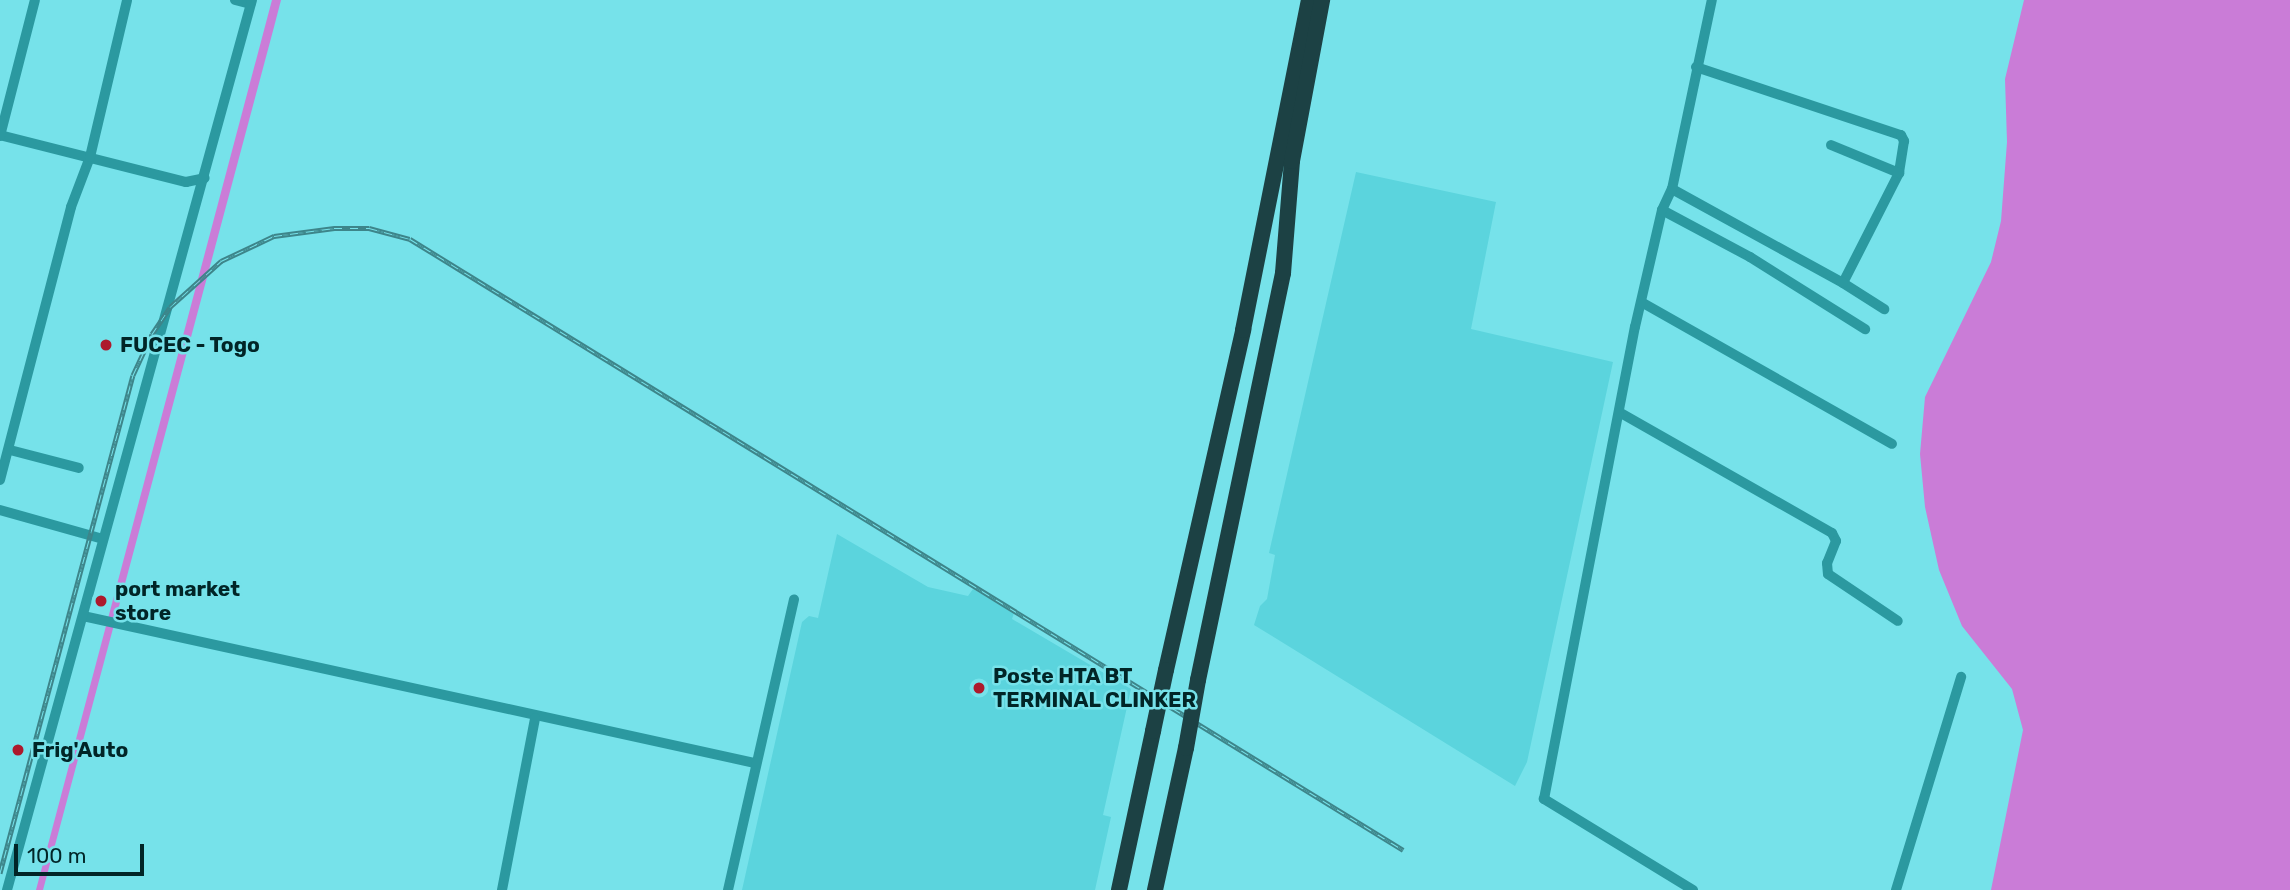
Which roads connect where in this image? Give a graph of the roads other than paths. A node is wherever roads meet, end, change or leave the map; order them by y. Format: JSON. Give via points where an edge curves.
{"nodes":[{"id":1,"x":35,"y":0,"type":"edge"},
{"id":2,"x":127,"y":0,"type":"edge"},
{"id":3,"x":235,"y":0,"type":"edge"},
{"id":4,"x":1309,"y":0,"type":"edge"},
{"id":5,"x":1322,"y":0,"type":"edge"},
{"id":6,"x":1712,"y":0,"type":"edge"},
{"id":7,"x":252,"y":2,"type":"edge"},
{"id":8,"x":1696,"y":67,"type":"junction"},
{"id":9,"x":0,"y":136,"type":"edge"},
{"id":10,"x":1830,"y":145,"type":"dead end"},
{"id":11,"x":90,"y":158,"type":"junction"},
{"id":12,"x":1899,"y":173,"type":"junction"},
{"id":13,"x":205,"y":178,"type":"junction"},
{"id":14,"x":1672,"y":188,"type":"junction"},
{"id":15,"x":1662,"y":210,"type":"junction"},
{"id":16,"x":1843,"y":284,"type":"junction"},
{"id":17,"x":1643,"y":303,"type":"junction"},
{"id":18,"x":1884,"y":310,"type":"dead end"},
{"id":19,"x":1865,"y":329,"type":"dead end"},
{"id":20,"x":1619,"y":412,"type":"junction"},
{"id":21,"x":1892,"y":444,"type":"dead end"},
{"id":22,"x":10,"y":450,"type":"junction"},
{"id":23,"x":79,"y":468,"type":"dead end"},
{"id":24,"x":0,"y":480,"type":"edge"},
{"id":25,"x":0,"y":510,"type":"edge"},
{"id":26,"x":103,"y":539,"type":"junction"},
{"id":27,"x":794,"y":599,"type":"dead end"},
{"id":28,"x":83,"y":617,"type":"junction"},
{"id":29,"x":1898,"y":621,"type":"dead end"},
{"id":30,"x":1961,"y":677,"type":"dead end"},
{"id":31,"x":536,"y":718,"type":"junction"},
{"id":32,"x":755,"y":763,"type":"junction"},
{"id":33,"x":7,"y":890,"type":"edge"},
{"id":34,"x":502,"y":890,"type":"edge"},
{"id":35,"x":728,"y":890,"type":"edge"},
{"id":36,"x":1119,"y":890,"type":"edge"},
{"id":37,"x":1155,"y":890,"type":"edge"},
{"id":38,"x":1693,"y":890,"type":"edge"},
{"id":39,"x":1896,"y":890,"type":"edge"}],
"edges":[{"from":1,"to":9,"type":"street"},
{"from":2,"to":11,"type":"street"},
{"from":3,"to":7,"type":"street"},
{"from":4,"to":36,"type":"highway","bridge":true,"via":[[1240,343]]},
{"from":5,"to":37,"type":"highway","bridge":true,"via":[[1292,161],[1290,226],[1281,284]]},
{"from":6,"to":8,"type":"street"},
{"from":7,"to":13,"type":"street"},
{"from":8,"to":12,"type":"street","via":[[1893,129],[1904,141]]},
{"from":8,"to":14,"type":"street"},
{"from":9,"to":11,"type":"street"},
{"from":10,"to":12,"type":"street"},
{"from":11,"to":13,"type":"street","via":[[187,183]]},
{"from":11,"to":22,"type":"street","via":[[71,207]]},
{"from":12,"to":16,"type":"street"},
{"from":13,"to":26,"type":"street"},
{"from":14,"to":15,"type":"street"},
{"from":14,"to":16,"type":"street"},
{"from":15,"to":17,"type":"street"},
{"from":15,"to":19,"type":"street","via":[[1751,257]]},
{"from":16,"to":18,"type":"street"},
{"from":17,"to":20,"type":"street"},
{"from":17,"to":21,"type":"street"},
{"from":20,"to":29,"type":"street","via":[[1832,533],[1836,541],[1827,563],[1828,574]]},
{"from":20,"to":38,"type":"street","via":[[1544,799]]},
{"from":22,"to":23,"type":"street"},
{"from":22,"to":24,"type":"street"},
{"from":25,"to":26,"type":"street"},
{"from":26,"to":28,"type":"street"},
{"from":27,"to":32,"type":"street"},
{"from":28,"to":31,"type":"street"},
{"from":28,"to":33,"type":"street"},
{"from":30,"to":39,"type":"street"},
{"from":31,"to":32,"type":"street"},
{"from":31,"to":34,"type":"street"},
{"from":32,"to":35,"type":"street"}]}
